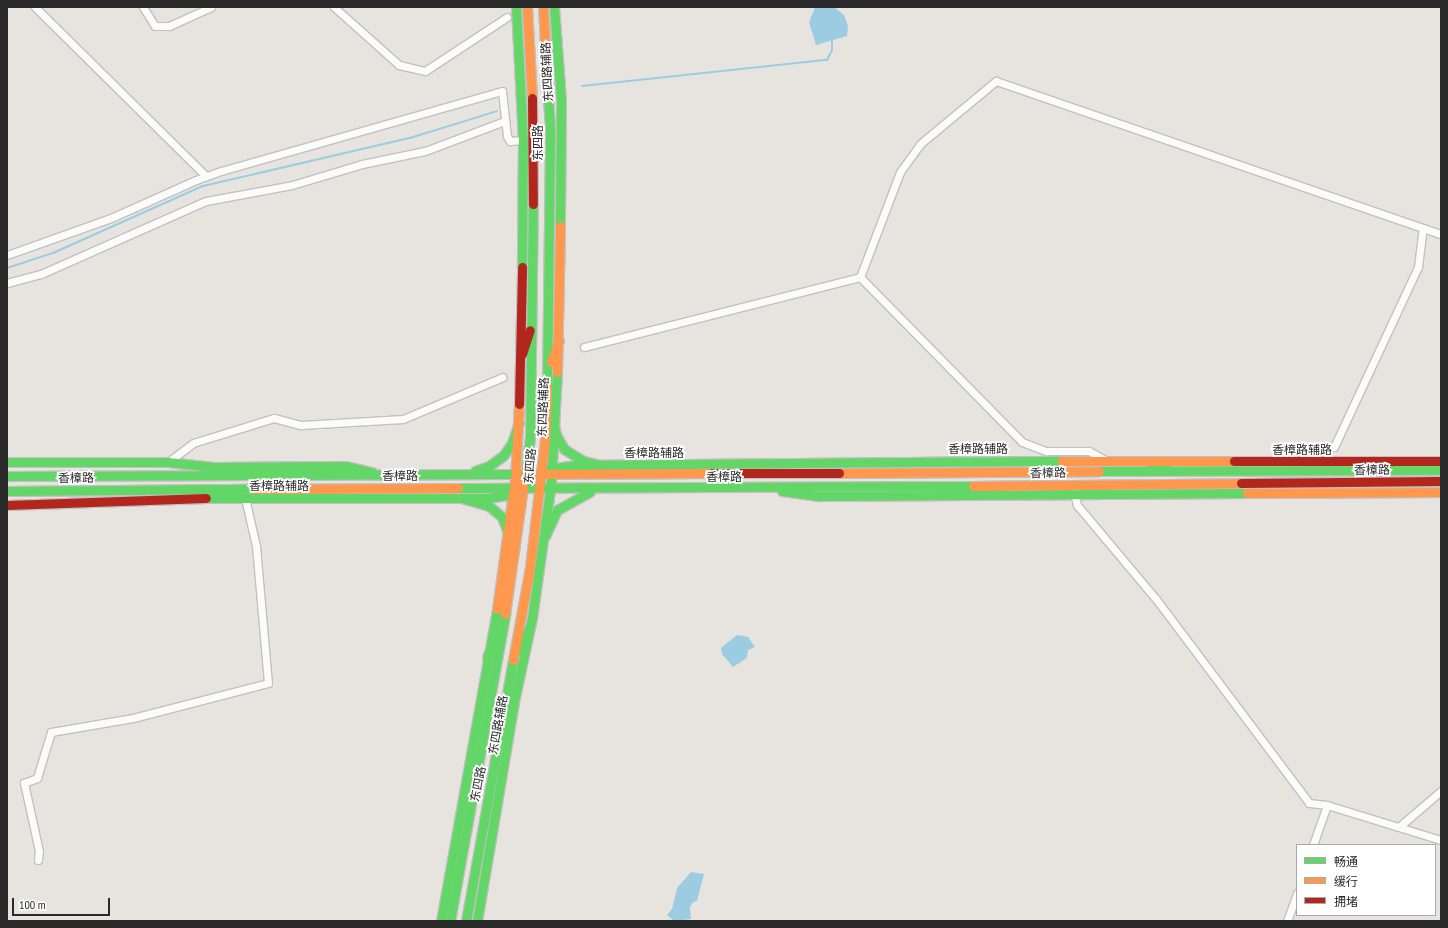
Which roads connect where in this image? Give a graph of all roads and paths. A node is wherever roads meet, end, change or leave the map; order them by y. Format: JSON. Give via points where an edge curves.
{"nodes":[{"id":1,"x":35,"y":7,"type":"edge"},
{"id":2,"x":142,"y":7,"type":"edge"},
{"id":3,"x":211,"y":7,"type":"edge"},
{"id":4,"x":334,"y":7,"type":"edge"},
{"id":5,"x":516,"y":7,"type":"edge"},
{"id":6,"x":527,"y":7,"type":"edge"},
{"id":7,"x":543,"y":7,"type":"edge"},
{"id":8,"x":554,"y":7,"type":"edge"},
{"id":9,"x":507,"y":17,"type":"dead end"},
{"id":10,"x":505,"y":121,"type":"junction"},
{"id":11,"x":523,"y":140,"type":"junction"},
{"id":12,"x":206,"y":176,"type":"junction"},
{"id":13,"x":1423,"y":228,"type":"junction"},
{"id":14,"x":1441,"y":234,"type":"edge"},
{"id":15,"x":7,"y":255,"type":"edge"},
{"id":16,"x":860,"y":277,"type":"junction"},
{"id":17,"x":7,"y":283,"type":"edge"},
{"id":18,"x":532,"y":322,"type":"junction"},
{"id":19,"x":559,"y":340,"type":"junction"},
{"id":20,"x":584,"y":347,"type":"dead end"},
{"id":21,"x":522,"y":354,"type":"junction"},
{"id":22,"x":547,"y":374,"type":"junction"},
{"id":23,"x":503,"y":378,"type":"dead end"},
{"id":24,"x":547,"y":392,"type":"junction"},
{"id":25,"x":518,"y":423,"type":"junction"},
{"id":26,"x":555,"y":429,"type":"junction"},
{"id":27,"x":1334,"y":447,"type":"dead end"},
{"id":28,"x":1441,"y":461,"type":"edge"},
{"id":29,"x":7,"y":462,"type":"edge"},
{"id":30,"x":168,"y":462,"type":"junction"},
{"id":31,"x":1108,"y":462,"type":"junction"},
{"id":32,"x":1149,"y":462,"type":"junction"},
{"id":33,"x":601,"y":465,"type":"junction"},
{"id":34,"x":1441,"y":470,"type":"edge"},
{"id":35,"x":1187,"y":471,"type":"junction"},
{"id":36,"x":542,"y":472,"type":"junction"},
{"id":37,"x":552,"y":472,"type":"junction"},
{"id":38,"x":527,"y":473,"type":"junction"},
{"id":39,"x":380,"y":474,"type":"junction"},
{"id":40,"x":460,"y":474,"type":"junction"},
{"id":41,"x":516,"y":474,"type":"junction"},
{"id":42,"x":7,"y":476,"type":"edge"},
{"id":43,"x":1441,"y":481,"type":"edge"},
{"id":44,"x":764,"y":488,"type":"junction"},
{"id":45,"x":540,"y":489,"type":"junction"},
{"id":46,"x":550,"y":489,"type":"junction"},
{"id":47,"x":601,"y":489,"type":"junction"},
{"id":48,"x":7,"y":491,"type":"edge"},
{"id":49,"x":514,"y":491,"type":"junction"},
{"id":50,"x":525,"y":491,"type":"junction"},
{"id":51,"x":1441,"y":492,"type":"edge"},
{"id":52,"x":1074,"y":493,"type":"junction"},
{"id":53,"x":245,"y":498,"type":"junction"},
{"id":54,"x":460,"y":498,"type":"junction"},
{"id":55,"x":7,"y":505,"type":"edge"},
{"id":56,"x":545,"y":536,"type":"junction"},
{"id":57,"x":508,"y":538,"type":"junction"},
{"id":58,"x":511,"y":582,"type":"junction"},
{"id":59,"x":504,"y":619,"type":"junction"},
{"id":60,"x":530,"y":626,"type":"junction"},
{"id":61,"x":487,"y":657,"type":"junction"},
{"id":62,"x":512,"y":664,"type":"junction"},
{"id":63,"x":1441,"y":791,"type":"edge"},
{"id":64,"x":1328,"y":805,"type":"junction"},
{"id":65,"x":1400,"y":826,"type":"junction"},
{"id":66,"x":1441,"y":840,"type":"edge"},
{"id":67,"x":1314,"y":844,"type":"edge"},
{"id":68,"x":38,"y":860,"type":"dead end"},
{"id":69,"x":1296,"y":896,"type":"edge"},
{"id":70,"x":441,"y":921,"type":"edge"},
{"id":71,"x":450,"y":921,"type":"edge"},
{"id":72,"x":466,"y":921,"type":"edge"},
{"id":73,"x":477,"y":921,"type":"edge"},
{"id":74,"x":1287,"y":921,"type":"edge"}],
"edges":[{"from":1,"to":12,"type":"street"},
{"from":2,"to":3,"type":"street","via":[[155,26],[169,26]]},
{"from":4,"to":9,"type":"street","via":[[399,65],[425,71]]},
{"from":5,"to":11,"type":"main road","name":"东四路辅路"},
{"from":6,"to":18,"type":"main road","name":"东四路","via":[[533,105]]},
{"from":7,"to":22,"type":"main road","name":"东四路","via":[[550,135]]},
{"from":8,"to":19,"type":"main road","name":"东四路辅路","via":[[561,107]]},
{"from":10,"to":11,"type":"street","via":[[510,140]]},
{"from":10,"to":12,"type":"street","via":[[502,91]]},
{"from":10,"to":17,"type":"street","via":[[425,151],[362,164],[292,185],[206,201],[41,274]]},
{"from":11,"to":21,"type":"main road","name":"东四路辅路"},
{"from":12,"to":15,"type":"street","via":[[111,218]]},
{"from":13,"to":14,"type":"street"},
{"from":13,"to":16,"type":"street","via":[[996,81],[920,144],[900,172]]},
{"from":13,"to":27,"type":"street","via":[[1418,267]]},
{"from":16,"to":20,"type":"street"},
{"from":16,"to":31,"type":"street","via":[[1022,442],[1046,451],[1090,451]]},
{"from":18,"to":21,"type":"main road"},
{"from":18,"to":38,"type":"main road","name":"东四路","via":[[533,383]]},
{"from":19,"to":22,"type":"main road"},
{"from":19,"to":26,"type":"main road","name":"东四路辅路"},
{"from":21,"to":25,"type":"main road","name":"东四路辅路"},
{"from":22,"to":24,"type":"main road","name":"东四路"},
{"from":23,"to":30,"type":"street","via":[[403,419],[301,425],[274,418],[193,443]]},
{"from":24,"to":26,"type":"main road"},
{"from":24,"to":36,"type":"main road","name":"东四路"},
{"from":25,"to":40,"type":"main road","via":[[512,443],[497,462],[483,469]]},
{"from":25,"to":41,"type":"main road","name":"东四路辅路"},
{"from":26,"to":33,"type":"main road","via":[[559,442],[570,455],[583,462]]},
{"from":26,"to":37,"type":"main road","name":"东四路辅路"},
{"from":28,"to":32,"type":"main road","name":"香樟路辅路"},
{"from":29,"to":30,"type":"main road","name":"香樟路"},
{"from":30,"to":39,"type":"main road","name":"香樟路","via":[[213,467],[345,466]]},
{"from":31,"to":32,"type":"main road","name":"香樟路辅路"},
{"from":31,"to":33,"type":"main road","name":"香樟路辅路"},
{"from":32,"to":35,"type":"main road"},
{"from":33,"to":37,"type":"main road","name":"香樟路辅路"},
{"from":34,"to":35,"type":"main road","name":"香樟路"},
{"from":35,"to":37,"type":"main road","name":"香樟路"},
{"from":36,"to":37,"type":"main road","name":"香樟路"},
{"from":36,"to":38,"type":"main road","name":"香樟路"},
{"from":36,"to":45,"type":"main road","name":"东四路"},
{"from":37,"to":46,"type":"main road","name":"东四路辅路"},
{"from":38,"to":41,"type":"main road","name":"香樟路"},
{"from":38,"to":50,"type":"main road","name":"东四路"},
{"from":39,"to":40,"type":"main road","name":"香樟路"},
{"from":39,"to":42,"type":"main road","name":"香樟路"},
{"from":40,"to":41,"type":"main road","name":"香樟路"},
{"from":41,"to":49,"type":"main road","name":"东四路辅路"},
{"from":43,"to":44,"type":"main road","name":"香樟路"},
{"from":44,"to":47,"type":"main road","name":"香樟路"},
{"from":44,"to":52,"type":"main road","via":[[819,496]]},
{"from":45,"to":46,"type":"main road"},
{"from":45,"to":50,"type":"main road"},
{"from":45,"to":62,"type":"main road","name":"东四路","via":[[530,567]]},
{"from":46,"to":47,"type":"main road","name":"香樟路"},
{"from":46,"to":56,"type":"main road","name":"东四路辅路"},
{"from":47,"to":56,"type":"main road","via":[[575,498],[562,506],[552,518]]},
{"from":48,"to":49,"type":"main road","name":"香樟路"},
{"from":49,"to":50,"type":"main road","name":"香樟路"},
{"from":49,"to":54,"type":"main road","name":"香樟路辅路"},
{"from":49,"to":57,"type":"main road","name":"东四路辅路"},
{"from":50,"to":58,"type":"main road","name":"东四路"},
{"from":51,"to":52,"type":"main road"},
{"from":52,"to":64,"type":"street","via":[[1077,505],[1156,599],[1309,803]]},
{"from":53,"to":54,"type":"main road","name":"香樟路辅路"},
{"from":53,"to":55,"type":"main road","name":"香樟路辅路","via":[[164,498]]},
{"from":53,"to":68,"type":"street","via":[[256,546],[268,683],[133,718],[50,732],[37,778],[24,783],[39,851]]},
{"from":54,"to":57,"type":"main road","via":[[482,503],[497,512],[505,524]]},
{"from":56,"to":60,"type":"main road","name":"东四路辅路"},
{"from":57,"to":58,"type":"main road"},
{"from":57,"to":61,"type":"main road","name":"东四路辅路"},
{"from":58,"to":59,"type":"main road","name":"东四路"},
{"from":59,"to":61,"type":"main road"},
{"from":59,"to":71,"type":"main road","name":"东四路"},
{"from":60,"to":62,"type":"main road"},
{"from":60,"to":73,"type":"main road","name":"东四路辅路","via":[[515,697]]},
{"from":61,"to":70,"type":"main road","name":"东四路辅路"},
{"from":62,"to":72,"type":"main road","name":"东四路"},
{"from":63,"to":65,"type":"street"},
{"from":64,"to":65,"type":"street"},
{"from":64,"to":67,"type":"street"},
{"from":65,"to":66,"type":"street"},
{"from":69,"to":74,"type":"street"}]}
